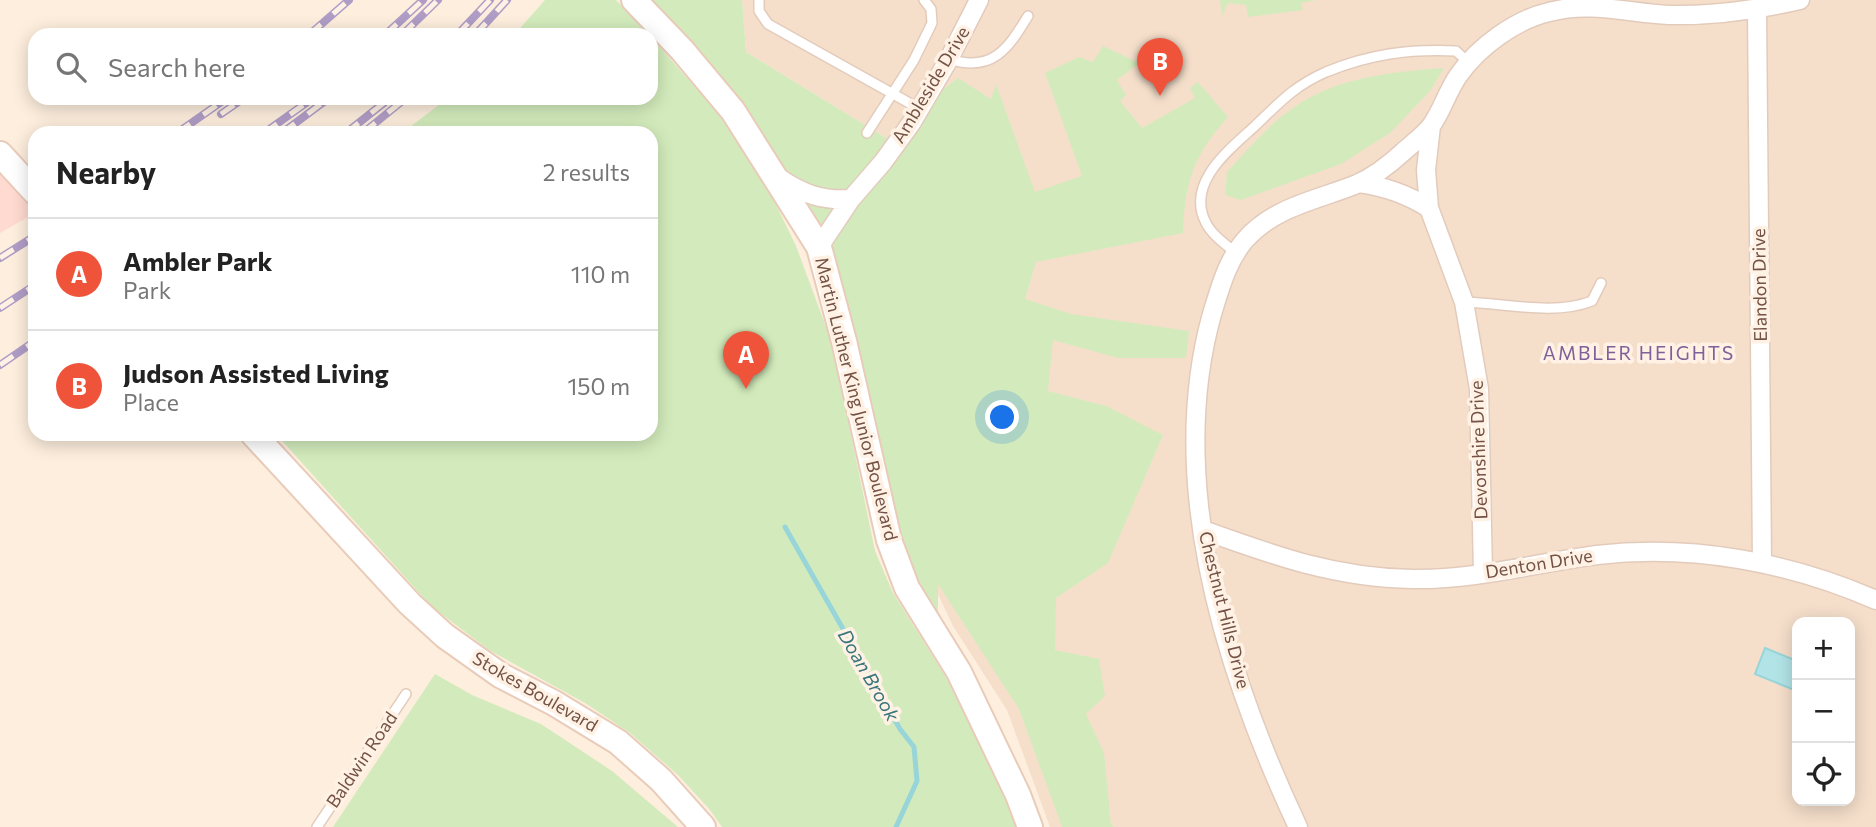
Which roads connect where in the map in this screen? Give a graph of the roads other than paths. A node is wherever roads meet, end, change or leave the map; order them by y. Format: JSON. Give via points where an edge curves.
{"nodes":[{"id":1,"x":634,"y":0,"type":"edge"},
{"id":2,"x":758,"y":0,"type":"edge"},
{"id":3,"x":924,"y":0,"type":"edge"},
{"id":4,"x":979,"y":0,"type":"edge"},
{"id":5,"x":1800,"y":0,"type":"edge"},
{"id":6,"x":1641,"y":6,"type":"edge"},
{"id":7,"x":1757,"y":9,"type":"junction"},
{"id":8,"x":1028,"y":16,"type":"dead end"},
{"id":9,"x":949,"y":59,"type":"junction"},
{"id":10,"x":1469,"y":63,"type":"junction"},
{"id":11,"x":894,"y":94,"type":"junction"},
{"id":12,"x":920,"y":109,"type":"junction"},
{"id":13,"x":1431,"y":126,"type":"junction"},
{"id":14,"x":867,"y":133,"type":"dead end"},
{"id":15,"x":0,"y":154,"type":"edge"},
{"id":16,"x":777,"y":177,"type":"junction"},
{"id":17,"x":1359,"y":183,"type":"junction"},
{"id":18,"x":28,"y":184,"type":"edge"},
{"id":19,"x":850,"y":199,"type":"junction"},
{"id":20,"x":1429,"y":208,"type":"junction"},
{"id":21,"x":819,"y":247,"type":"junction"},
{"id":22,"x":1236,"y":253,"type":"junction"},
{"id":23,"x":1601,"y":283,"type":"dead end"},
{"id":24,"x":1464,"y":302,"type":"junction"},
{"id":25,"x":259,"y":441,"type":"edge"},
{"id":26,"x":1203,"y":530,"type":"junction"},
{"id":27,"x":1762,"y":562,"type":"junction"},
{"id":28,"x":1483,"y":573,"type":"junction"},
{"id":29,"x":1876,"y":600,"type":"edge"},
{"id":30,"x":406,"y":694,"type":"dead end"},
{"id":31,"x":317,"y":827,"type":"edge"},
{"id":32,"x":703,"y":827,"type":"edge"},
{"id":33,"x":1030,"y":827,"type":"edge"},
{"id":34,"x":1298,"y":827,"type":"edge"}],
"edges":[{"from":1,"to":16,"type":"main road","name":"Martin Luther King Junior Boulevard","via":[[733,111]]},
{"from":2,"to":11,"type":"lane","via":[[768,24]]},
{"from":3,"to":11,"type":"lane","via":[[931,9],[932,23]]},
{"from":4,"to":9,"type":"street","name":"Ambleside Drive"},
{"from":5,"to":7,"type":"street","name":"Chestnut Hills Drive"},
{"from":6,"to":7,"type":"street","name":"Chestnut Hills Drive","via":[[1687,15]]},
{"from":6,"to":10,"type":"street","name":"Chestnut Hills Drive","via":[[1549,12],[1512,27]]},
{"from":7,"to":27,"type":"street","name":"Elandon Drive"},
{"from":8,"to":9,"type":"lane","via":[[1009,44],[989,60],[976,65]]},
{"from":9,"to":12,"type":"street","name":"Ambleside Drive"},
{"from":10,"to":13,"type":"street","name":"Chestnut Hills Drive"},
{"from":10,"to":22,"type":"lane","via":[[1456,51],[1403,51],[1328,71],[1294,89],[1228,148],[1203,190],[1206,223]]},
{"from":11,"to":12,"type":"lane"},
{"from":11,"to":14,"type":"lane"},
{"from":12,"to":19,"type":"street","name":"Ambleside Drive"},
{"from":13,"to":17,"type":"street","name":"Chestnut Hills Drive"},
{"from":13,"to":20,"type":"street","name":"Devonshire Drive","via":[[1426,170]]},
{"from":15,"to":18,"type":"main road"},
{"from":16,"to":19,"type":"street","via":[[815,197]]},
{"from":16,"to":21,"type":"main road","name":"Martin Luther King Junior Boulevard"},
{"from":17,"to":20,"type":"street","via":[[1409,195]]},
{"from":17,"to":22,"type":"street","name":"Chestnut Hills Drive","via":[[1268,219]]},
{"from":19,"to":21,"type":"street","name":"Ambleside Drive"},
{"from":20,"to":24,"type":"street","name":"Devonshire Drive"},
{"from":21,"to":33,"type":"main road","name":"Martin Luther King Junior Boulevard","via":[[893,552],[907,588],[959,673],[991,737]]},
{"from":22,"to":26,"type":"street","name":"Chestnut Hills Drive","via":[[1208,329],[1197,401],[1195,464]]},
{"from":23,"to":24,"type":"lane","via":[[1592,301],[1576,308]]},
{"from":24,"to":28,"type":"street","name":"Devonshire Drive","via":[[1479,389]]},
{"from":25,"to":32,"type":"main road","name":"Stokes Boulevard","via":[[445,636],[500,676],[618,742],[661,780]]},
{"from":26,"to":28,"type":"street","name":"Denton Drive","via":[[1289,561],[1377,578]]},
{"from":26,"to":34,"type":"street","name":"Chestnut Hills Drive","via":[[1240,685]]},
{"from":27,"to":28,"type":"street","name":"Denton Drive","via":[[1662,552],[1598,555]]},
{"from":27,"to":29,"type":"street","name":"Denton Drive"},
{"from":30,"to":31,"type":"lane","name":"Baldwin Road"}]}
